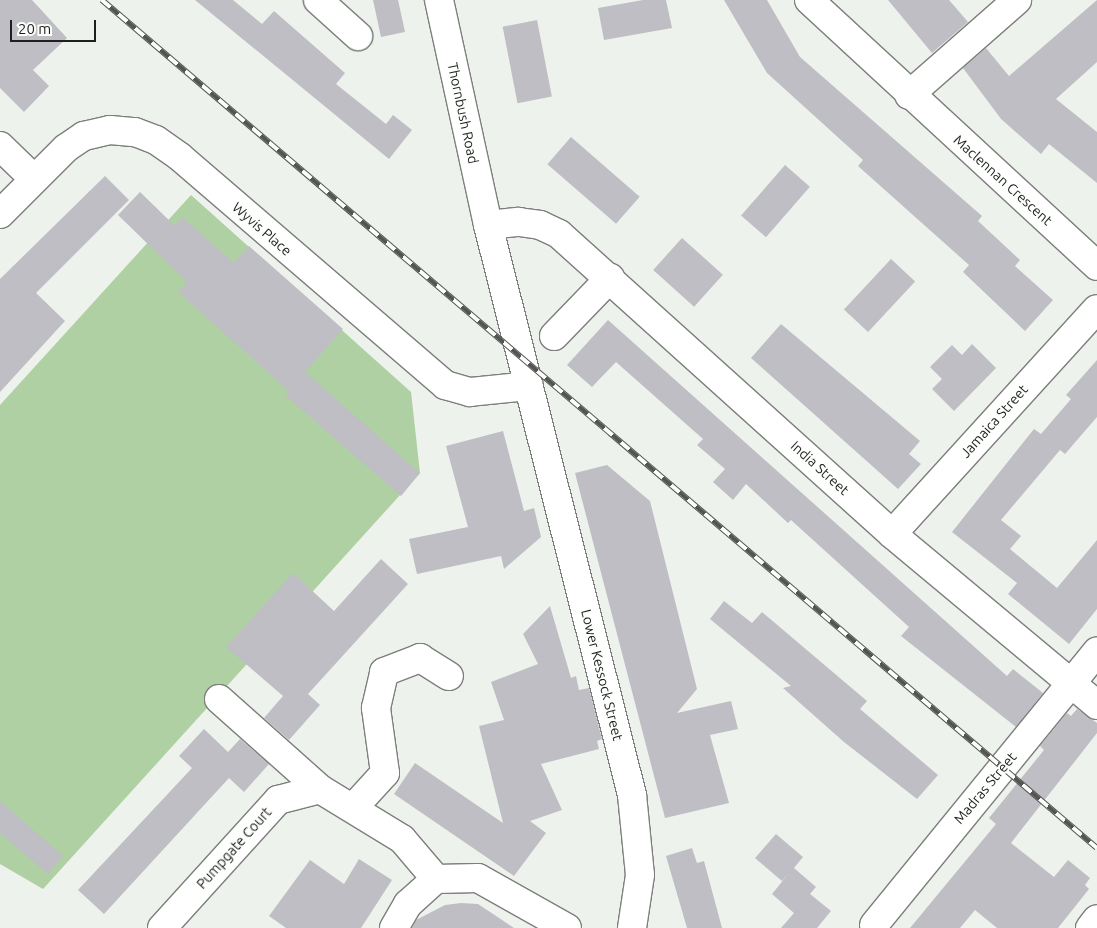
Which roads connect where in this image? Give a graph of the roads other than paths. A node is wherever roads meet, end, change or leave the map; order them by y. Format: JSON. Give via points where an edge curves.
{"nodes":[{"id":1,"x":318,"y":0,"type":"edge"},
{"id":2,"x":438,"y":0,"type":"edge"},
{"id":3,"x":808,"y":0,"type":"edge"},
{"id":4,"x":1017,"y":0,"type":"edge"},
{"id":5,"x":358,"y":36,"type":"dead end"},
{"id":6,"x":909,"y":94,"type":"junction"},
{"id":7,"x":0,"y":146,"type":"edge"},
{"id":8,"x":34,"y":179,"type":"junction"},
{"id":9,"x":0,"y":214,"type":"edge"},
{"id":10,"x":488,"y":226,"type":"junction"},
{"id":11,"x":1097,"y":266,"type":"edge"},
{"id":12,"x":610,"y":278,"type":"junction"},
{"id":13,"x":1097,"y":309,"type":"edge"},
{"id":14,"x":554,"y":336,"type":"dead end"},
{"id":15,"x":529,"y":386,"type":"junction"},
{"id":16,"x":539,"y":424,"type":"joint"},
{"id":17,"x":892,"y":534,"type":"junction"},
{"id":18,"x":1097,"y":652,"type":"edge"},
{"id":19,"x":449,"y":676,"type":"dead end"},
{"id":20,"x":1071,"y":684,"type":"junction"},
{"id":21,"x":219,"y":699,"type":"dead end"},
{"id":22,"x":1097,"y":705,"type":"edge"},
{"id":23,"x":320,"y":788,"type":"junction"},
{"id":24,"x":354,"y":807,"type":"junction"},
{"id":25,"x":436,"y":879,"type":"junction"},
{"id":26,"x":1097,"y":919,"type":"edge"},
{"id":27,"x":874,"y":926,"type":"dead end"},
{"id":28,"x":162,"y":928,"type":"edge"},
{"id":29,"x":394,"y":928,"type":"edge"},
{"id":30,"x":567,"y":928,"type":"edge"},
{"id":31,"x":632,"y":928,"type":"edge"},
{"id":32,"x":1090,"y":928,"type":"edge"}],
"edges":[{"from":1,"to":5,"type":"street"},
{"from":2,"to":10,"type":"street","name":"Thornbush Road"},
{"from":3,"to":6,"type":"street","name":"Maclennan Crescent"},
{"from":4,"to":6,"type":"street"},
{"from":6,"to":11,"type":"street","name":"Maclennan Crescent"},
{"from":7,"to":8,"type":"street"},
{"from":8,"to":9,"type":"street","name":"Wyvis Place"},
{"from":8,"to":15,"type":"street","name":"Wyvis Place","via":[[84,136],[110,130],[156,140],[445,385],[470,392]]},
{"from":10,"to":12,"type":"street","via":[[540,225],[559,234]]},
{"from":10,"to":15,"type":"street","name":"Thornbush Road"},
{"from":12,"to":14,"type":"street"},
{"from":12,"to":17,"type":"street","name":"India Street"},
{"from":13,"to":17,"type":"street","name":"Jamaica Street"},
{"from":15,"to":16,"type":"street","name":"Thornbush Road"},
{"from":16,"to":31,"type":"street","name":"Lower Kessock Street","via":[[638,820],[640,875]]},
{"from":17,"to":20,"type":"street","name":"India Street"},
{"from":18,"to":20,"type":"street","name":"Madras Street"},
{"from":19,"to":24,"type":"street","via":[[420,658],[384,672],[376,708],[385,773]]},
{"from":20,"to":22,"type":"street","name":"India Street"},
{"from":20,"to":27,"type":"street","name":"Madras Street"},
{"from":21,"to":23,"type":"street"},
{"from":23,"to":24,"type":"street"},
{"from":23,"to":28,"type":"street","name":"Pumpgate Court","via":[[278,800]]},
{"from":24,"to":25,"type":"street","via":[[402,839]]},
{"from":25,"to":29,"type":"street","via":[[408,904]]},
{"from":25,"to":30,"type":"street","via":[[478,878]]},
{"from":26,"to":32,"type":"street"}]}
